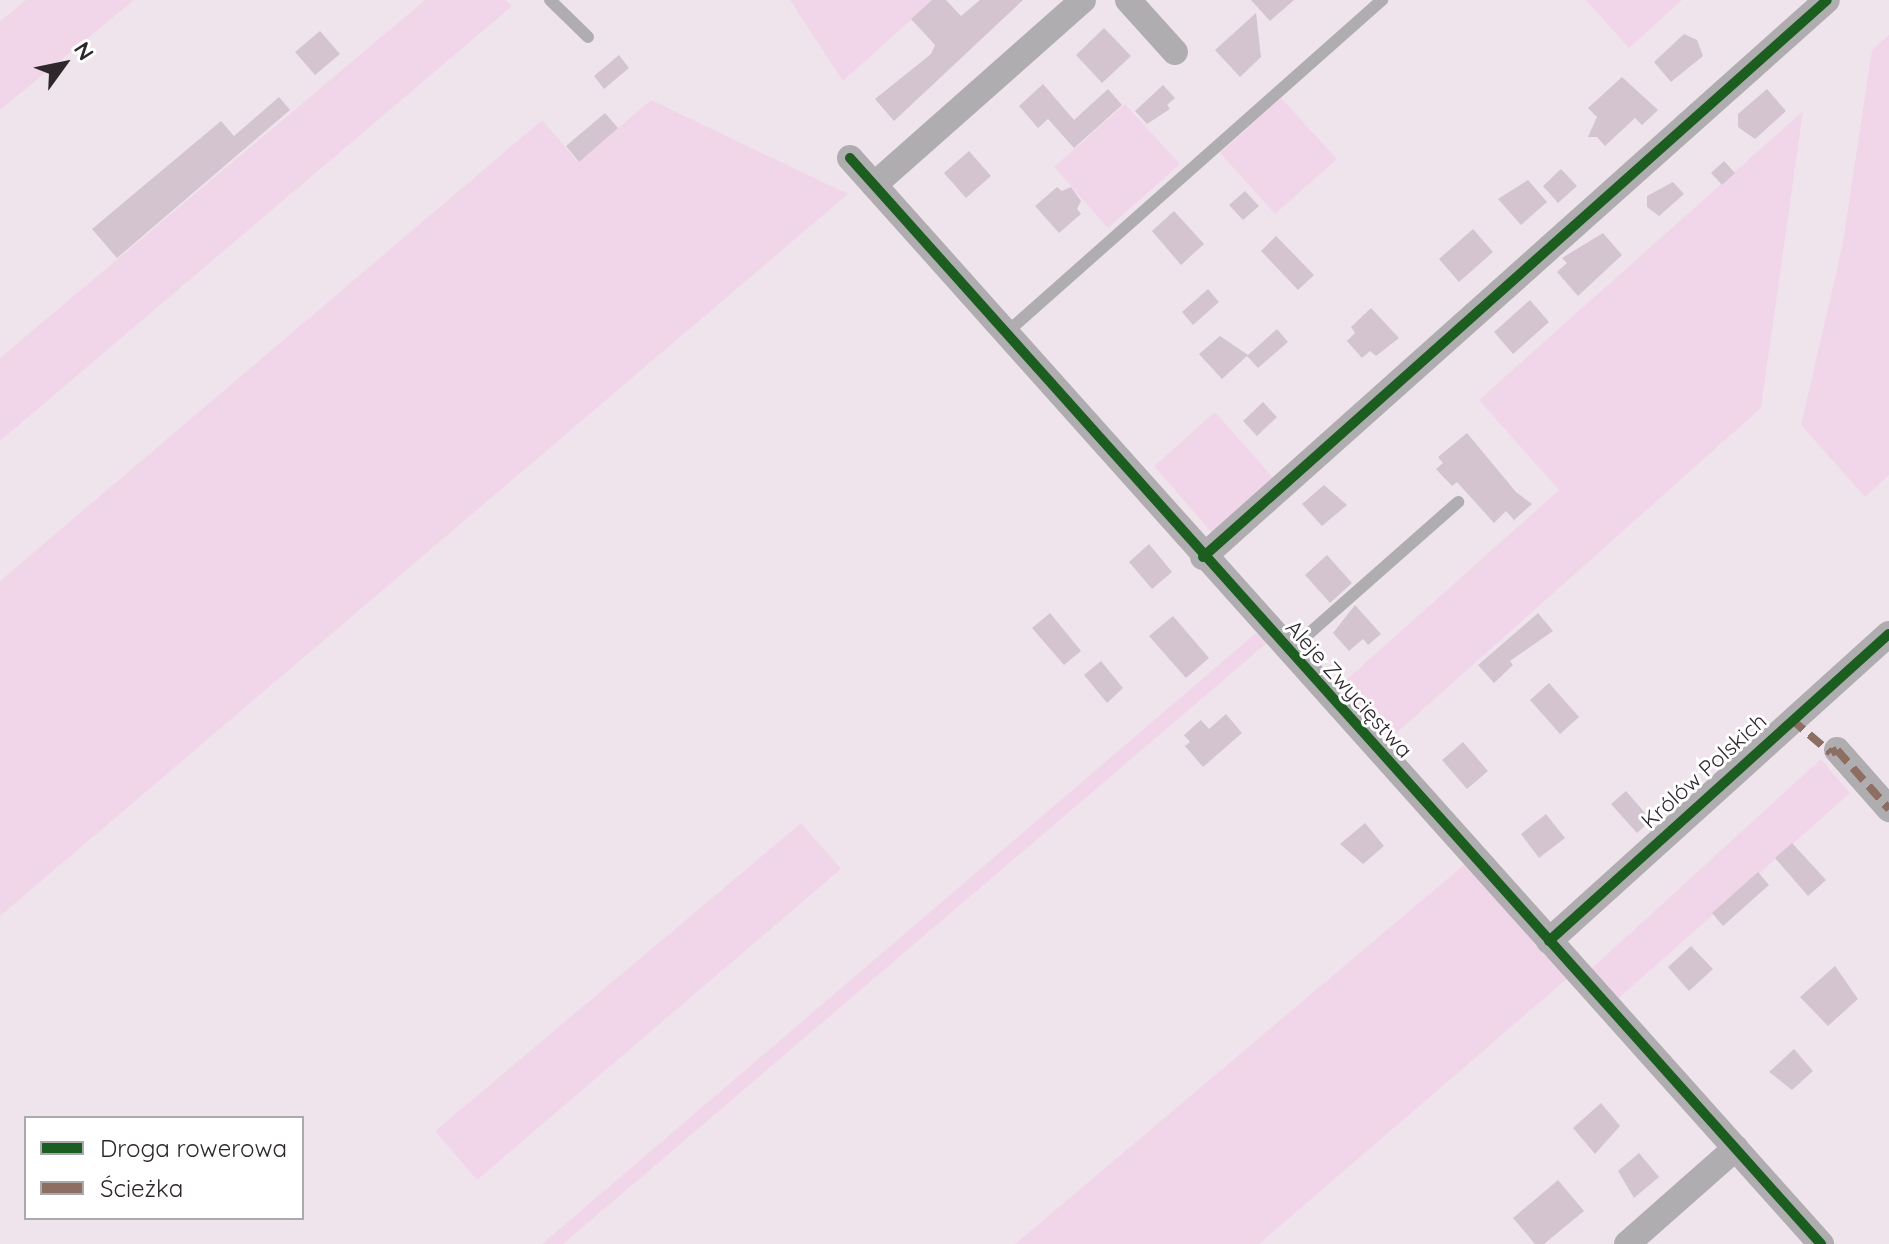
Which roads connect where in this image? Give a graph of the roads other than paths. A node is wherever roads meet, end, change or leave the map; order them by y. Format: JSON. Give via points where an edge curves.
{"nodes":[{"id":1,"x":550,"y":0,"type":"edge"},
{"id":2,"x":1083,"y":0,"type":"edge"},
{"id":3,"x":1128,"y":0,"type":"edge"},
{"id":4,"x":1382,"y":0,"type":"edge"},
{"id":5,"x":1827,"y":0,"type":"edge"},
{"id":6,"x":588,"y":37,"type":"dead end"},
{"id":7,"x":1175,"y":52,"type":"dead end"},
{"id":8,"x":850,"y":158,"type":"dead end"},
{"id":9,"x":874,"y":185,"type":"junction"},
{"id":10,"x":1005,"y":334,"type":"junction"},
{"id":11,"x":1458,"y":502,"type":"dead end"},
{"id":12,"x":1203,"y":557,"type":"junction"},
{"id":13,"x":1889,"y":634,"type":"edge"},
{"id":14,"x":1288,"y":652,"type":"junction"},
{"id":15,"x":1837,"y":750,"type":"dead end"},
{"id":16,"x":1889,"y":809,"type":"edge"},
{"id":17,"x":1549,"y":941,"type":"junction"},
{"id":18,"x":1736,"y":1148,"type":"junction"},
{"id":19,"x":1627,"y":1244,"type":"edge"},
{"id":20,"x":1821,"y":1244,"type":"edge"}],
"edges":[{"from":1,"to":6,"type":"lane"},
{"from":2,"to":9,"type":"street"},
{"from":3,"to":7,"type":"street"},
{"from":4,"to":10,"type":"lane"},
{"from":5,"to":12,"type":"street"},
{"from":8,"to":9,"type":"street","name":"Aleje Zwycięstwa"},
{"from":9,"to":10,"type":"street","name":"Aleje Zwycięstwa"},
{"from":10,"to":12,"type":"street","name":"Aleje Zwycięstwa"},
{"from":11,"to":14,"type":"lane"},
{"from":12,"to":14,"type":"street","name":"Aleje Zwycięstwa"},
{"from":13,"to":17,"type":"street","name":"Królów Polskich"},
{"from":14,"to":17,"type":"street","name":"Aleje Zwycięstwa"},
{"from":15,"to":16,"type":"street"},
{"from":17,"to":18,"type":"street","name":"Aleje Zwycięstwa"},
{"from":18,"to":19,"type":"street"},
{"from":18,"to":20,"type":"street","name":"Aleje Zwycięstwa"}]}
